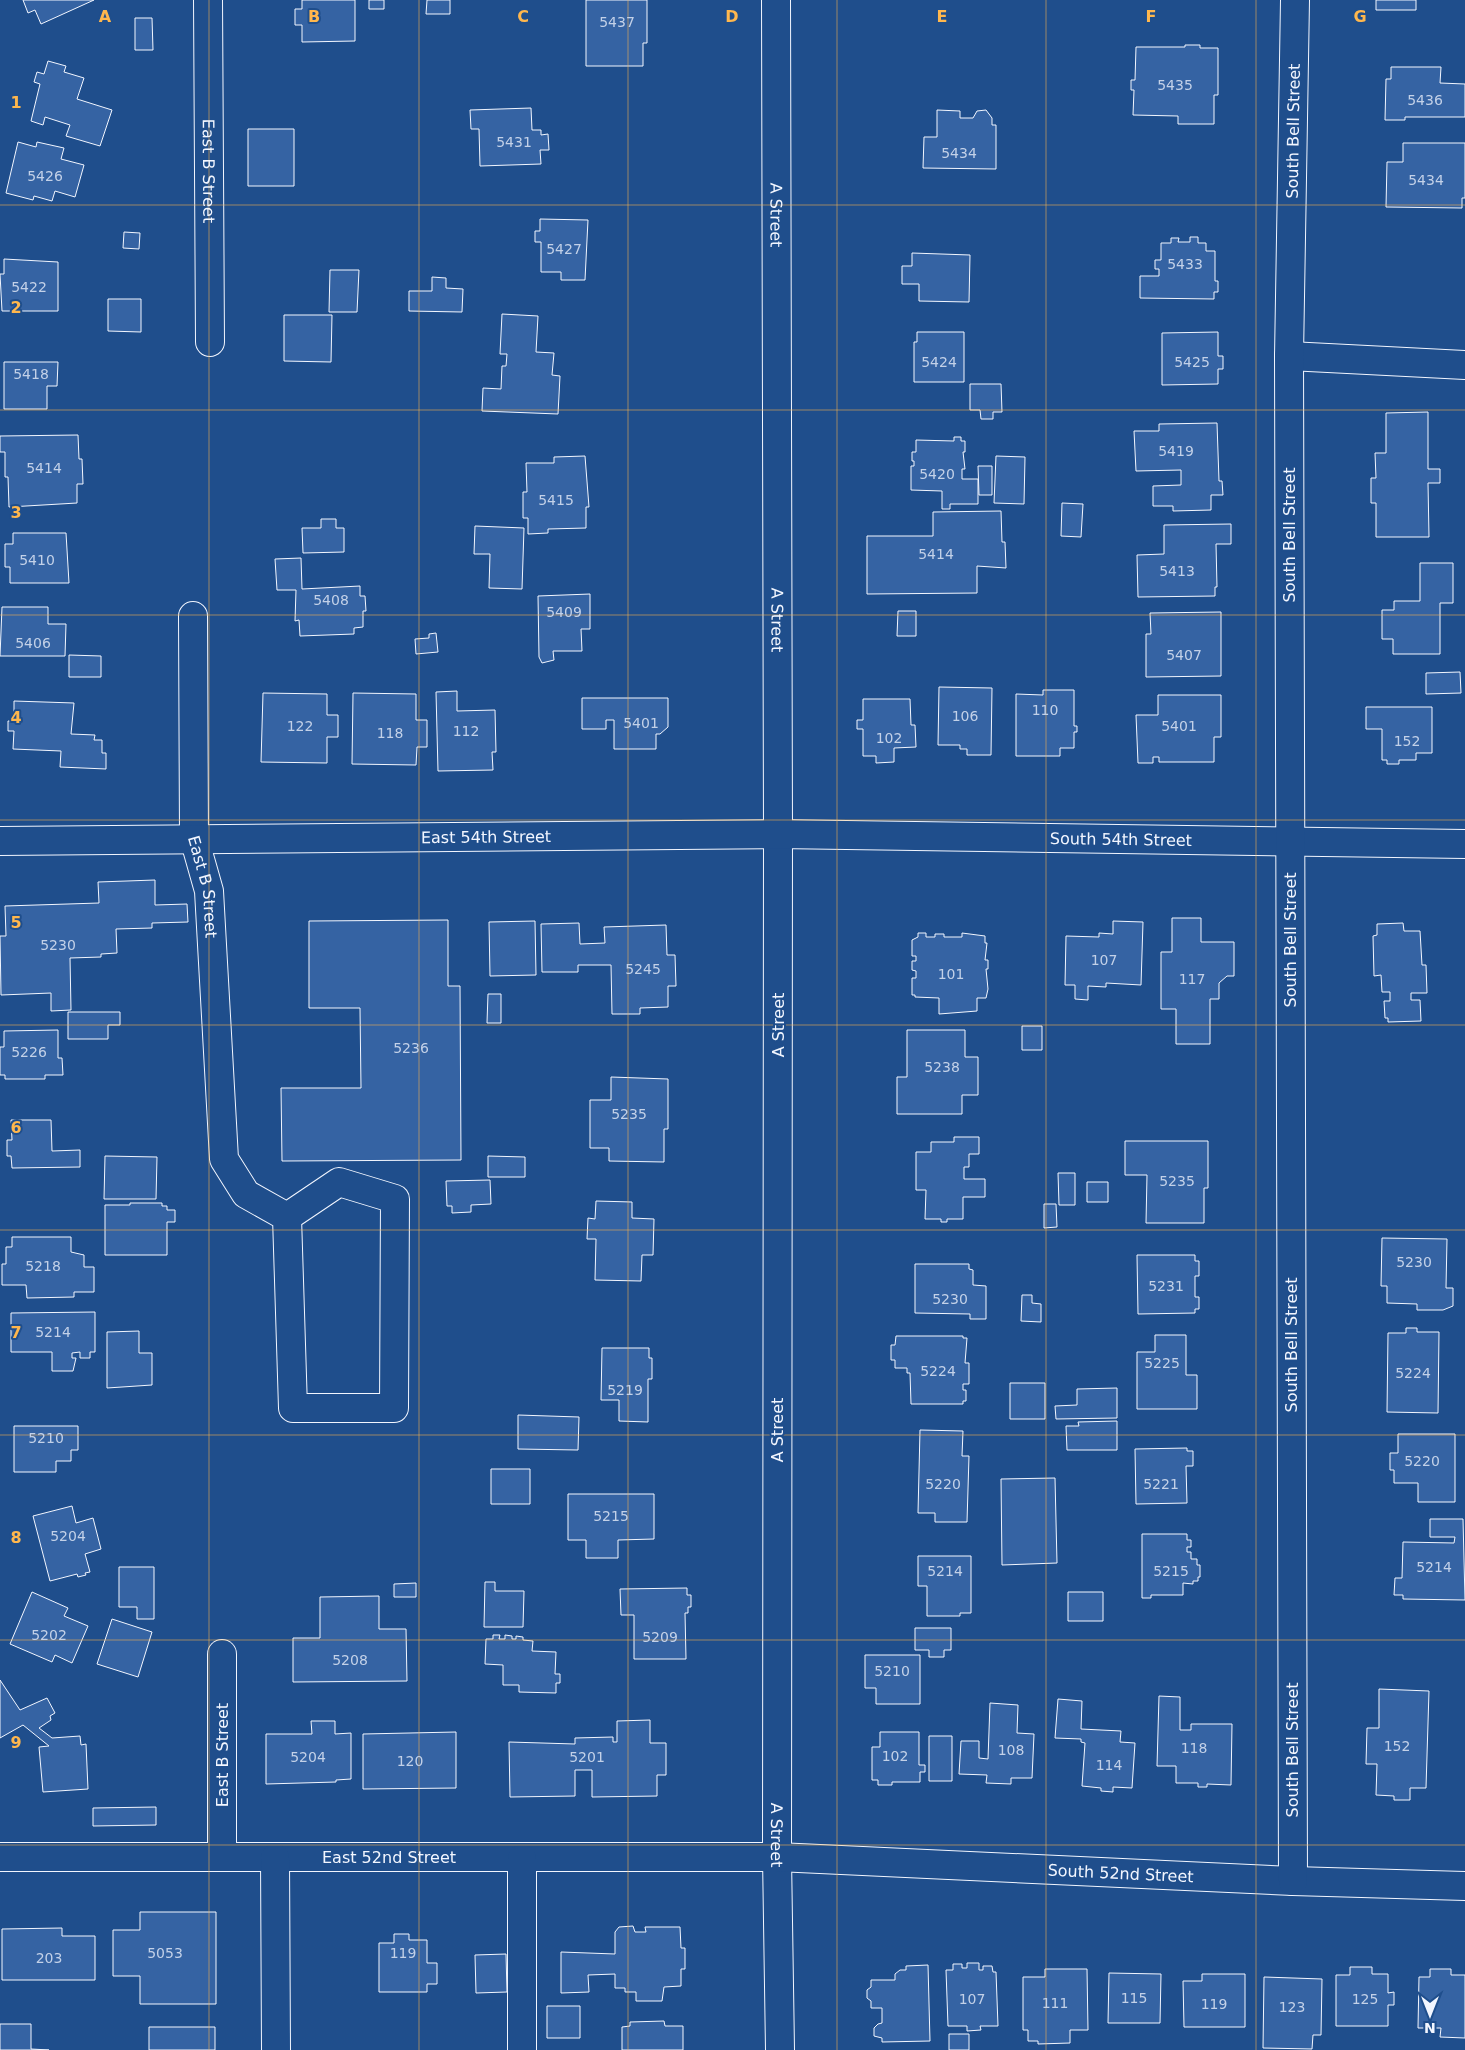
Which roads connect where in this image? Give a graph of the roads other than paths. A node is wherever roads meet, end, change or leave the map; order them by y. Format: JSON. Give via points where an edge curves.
{"nodes":[{"id":1,"x":208,"y":0,"type":"edge"},
{"id":2,"x":776,"y":0,"type":"edge"},
{"id":3,"x":1295,"y":0,"type":"edge"},
{"id":4,"x":210,"y":342,"type":"dead end"},
{"id":5,"x":1289,"y":356,"type":"junction"},
{"id":6,"x":1465,"y":365,"type":"edge"},
{"id":7,"x":193,"y":616,"type":"dead end"},
{"id":8,"x":778,"y":834,"type":"junction"},
{"id":9,"x":194,"y":838,"type":"junction"},
{"id":10,"x":0,"y":841,"type":"edge"},
{"id":11,"x":1290,"y":843,"type":"junction"},
{"id":12,"x":1465,"y":844,"type":"edge"},
{"id":13,"x":287,"y":1217,"type":"junction"},
{"id":14,"x":222,"y":1654,"type":"dead end"},
{"id":15,"x":0,"y":1857,"type":"edge"},
{"id":16,"x":222,"y":1857,"type":"junction"},
{"id":17,"x":777,"y":1857,"type":"junction"},
{"id":18,"x":276,"y":1858,"type":"junction"},
{"id":19,"x":522,"y":1859,"type":"junction"},
{"id":20,"x":1293,"y":1881,"type":"junction"},
{"id":21,"x":1465,"y":1886,"type":"edge"},
{"id":22,"x":276,"y":2050,"type":"edge"},
{"id":23,"x":522,"y":2050,"type":"edge"},
{"id":24,"x":780,"y":2050,"type":"edge"}],
"edges":[{"from":1,"to":4,"type":"street","name":"East B Street"},
{"from":2,"to":8,"type":"street","name":"A Street"},
{"from":3,"to":5,"type":"street","name":"South Bell Street"},
{"from":5,"to":6,"type":"street"},
{"from":5,"to":11,"type":"street","name":"South Bell Street"},
{"from":7,"to":9,"type":"street","name":"East B Street"},
{"from":8,"to":9,"type":"street","name":"East 54th Street"},
{"from":8,"to":11,"type":"street","name":"South 54th Street"},
{"from":8,"to":17,"type":"street","name":"A Street"},
{"from":9,"to":10,"type":"street","name":"East 54th Street"},
{"from":9,"to":13,"type":"street","name":"East B Street","via":[[209,890],[224,1159],[246,1194]]},
{"from":11,"to":12,"type":"street","name":"South 54th Street"},
{"from":11,"to":20,"type":"street","name":"South Bell Street"},
{"from":13,"to":13,"type":"street","via":[[339,1182],[394,1199],[394,1408],[293,1408]]},
{"from":14,"to":16,"type":"street","name":"East B Street"},
{"from":15,"to":16,"type":"street","name":"East 52nd Street"},
{"from":16,"to":18,"type":"street","name":"East 52nd Street"},
{"from":17,"to":19,"type":"street","name":"East 52nd Street"},
{"from":17,"to":20,"type":"street","name":"South 52nd Street"},
{"from":17,"to":24,"type":"street","name":"A Street"},
{"from":18,"to":19,"type":"street","name":"East 52nd Street"},
{"from":18,"to":22,"type":"street"},
{"from":19,"to":23,"type":"street"},
{"from":20,"to":21,"type":"street","name":"South 52nd Street"}]}
